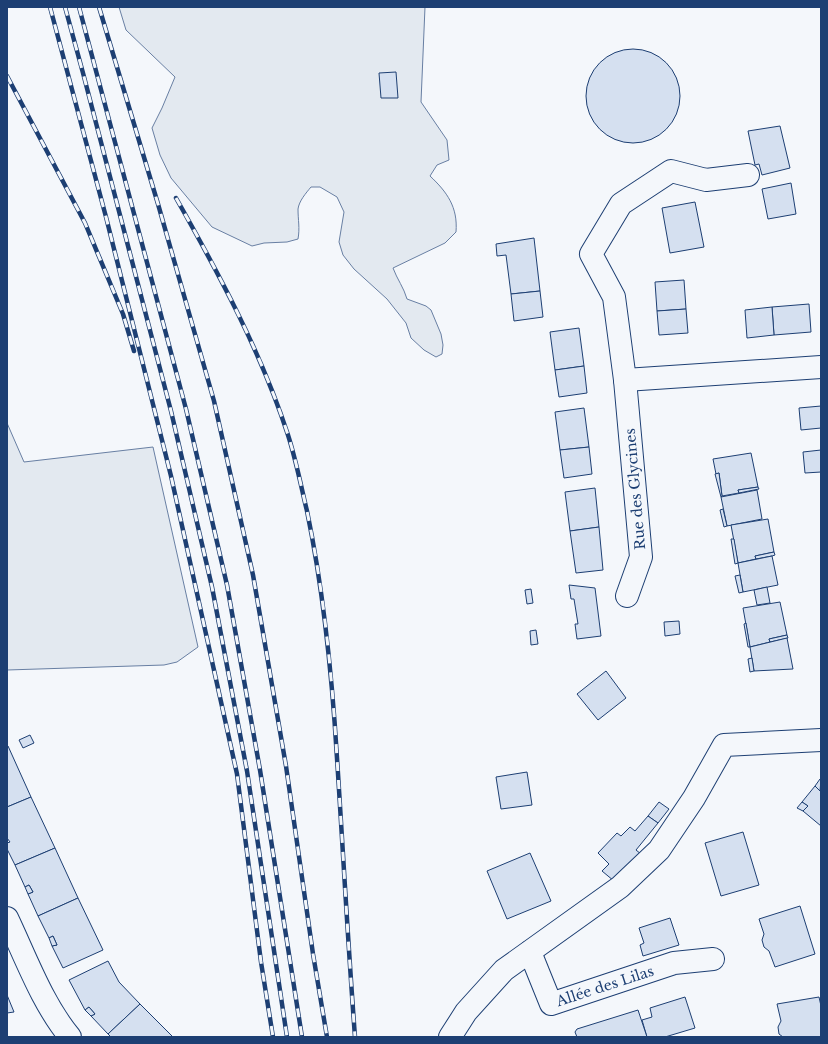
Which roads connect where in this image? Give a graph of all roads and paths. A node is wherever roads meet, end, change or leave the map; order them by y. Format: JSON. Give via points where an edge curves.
{"nodes":[{"id":1,"x":748,"y":175,"type":"dead end"},
{"id":2,"x":821,"y":368,"type":"edge"},
{"id":3,"x":625,"y":380,"type":"junction"},
{"id":4,"x":627,"y":596,"type":"dead end"},
{"id":5,"x":821,"y":740,"type":"edge"},
{"id":6,"x":7,"y":918,"type":"edge"},
{"id":7,"x":530,"y":952,"type":"junction"},
{"id":8,"x":713,"y":959,"type":"dead end"},
{"id":9,"x":70,"y":1037,"type":"edge"},
{"id":10,"x":450,"y":1037,"type":"edge"}],
"edges":[{"from":1,"to":3,"type":"street","name":"Rue des Glycines","via":[[706,180],[671,171],[621,204],[591,254],[614,297]]},
{"from":2,"to":3,"type":"street"},
{"from":3,"to":4,"type":"street","name":"Rue des Glycines","via":[[641,557]]},
{"from":5,"to":7,"type":"street","via":[[724,745],[694,798],[658,850],[620,887]]},
{"from":6,"to":9,"type":"street","via":[[40,988],[59,1023]]},
{"from":7,"to":8,"type":"street","name":"Allée des Lilas","via":[[551,1004],[674,964]]},
{"from":7,"to":10,"type":"street","via":[[504,970],[466,1012]]}]}
